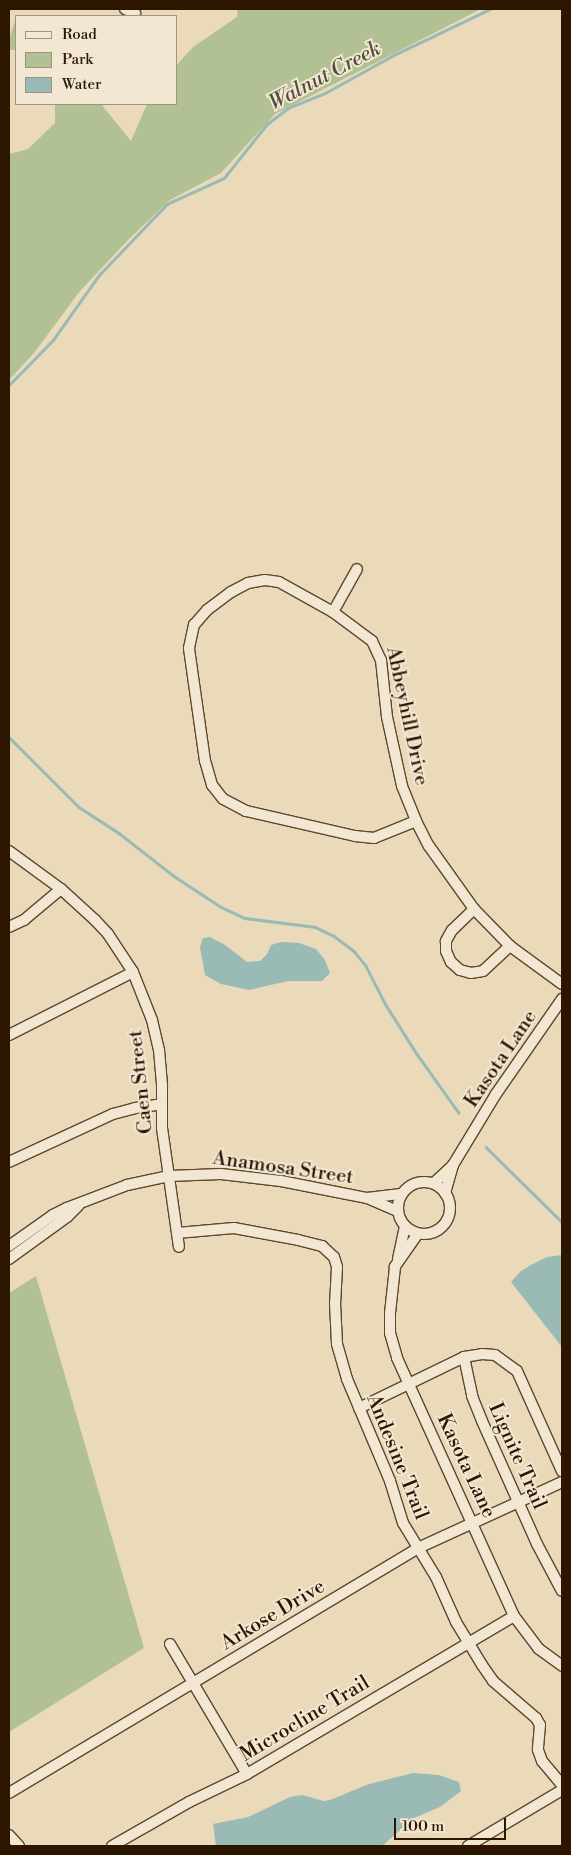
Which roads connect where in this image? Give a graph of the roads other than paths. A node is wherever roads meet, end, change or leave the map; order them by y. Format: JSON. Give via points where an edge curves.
{"nodes":[{"id":1,"x":124,"y":9,"type":"edge"},
{"id":2,"x":135,"y":13,"type":"dead end"},
{"id":3,"x":357,"y":570,"type":"dead end"},
{"id":4,"x":333,"y":612,"type":"junction"},
{"id":5,"x":416,"y":821,"type":"junction"},
{"id":6,"x":9,"y":851,"type":"edge"},
{"id":7,"x":60,"y":889,"type":"junction"},
{"id":8,"x":474,"y":910,"type":"junction"},
{"id":9,"x":9,"y":927,"type":"edge"},
{"id":10,"x":510,"y":946,"type":"junction"},
{"id":11,"x":133,"y":972,"type":"junction"},
{"id":12,"x":562,"y":984,"type":"edge"},
{"id":13,"x":562,"y":999,"type":"edge"},
{"id":14,"x":9,"y":1035,"type":"edge"},
{"id":15,"x":162,"y":1104,"type":"junction"},
{"id":16,"x":9,"y":1162,"type":"edge"},
{"id":17,"x":453,"y":1164,"type":"junction"},
{"id":18,"x":169,"y":1176,"type":"junction"},
{"id":19,"x":434,"y":1183,"type":"junction"},
{"id":20,"x":445,"y":1193,"type":"junction"},
{"id":21,"x":401,"y":1194,"type":"junction"},
{"id":22,"x":367,"y":1198,"type":"junction"},
{"id":23,"x":79,"y":1206,"type":"junction"},
{"id":24,"x":398,"y":1211,"type":"junction"},
{"id":25,"x":405,"y":1228,"type":"junction"},
{"id":26,"x":177,"y":1233,"type":"junction"},
{"id":27,"x":417,"y":1234,"type":"junction"},
{"id":28,"x":9,"y":1246,"type":"edge"},
{"id":29,"x":179,"y":1247,"type":"dead end"},
{"id":30,"x":9,"y":1259,"type":"edge"},
{"id":31,"x":398,"y":1260,"type":"junction"},
{"id":32,"x":464,"y":1357,"type":"junction"},
{"id":33,"x":409,"y":1386,"type":"junction"},
{"id":34,"x":359,"y":1408,"type":"junction"},
{"id":35,"x":562,"y":1471,"type":"edge"},
{"id":36,"x":562,"y":1482,"type":"edge"},
{"id":37,"x":517,"y":1502,"type":"junction"},
{"id":38,"x":472,"y":1523,"type":"junction"},
{"id":39,"x":418,"y":1548,"type":"junction"},
{"id":40,"x":562,"y":1591,"type":"edge"},
{"id":41,"x":514,"y":1616,"type":"junction"},
{"id":42,"x":468,"y":1642,"type":"junction"},
{"id":43,"x":170,"y":1644,"type":"dead end"},
{"id":44,"x":562,"y":1666,"type":"edge"},
{"id":45,"x":193,"y":1683,"type":"junction"},
{"id":46,"x":247,"y":1774,"type":"junction"},
{"id":47,"x":562,"y":1785,"type":"edge"},
{"id":48,"x":562,"y":1790,"type":"edge"},
{"id":49,"x":9,"y":1793,"type":"edge"},
{"id":50,"x":9,"y":1835,"type":"edge"},
{"id":51,"x":19,"y":1846,"type":"edge"},
{"id":52,"x":112,"y":1846,"type":"edge"},
{"id":53,"x":468,"y":1846,"type":"edge"}],
"edges":[{"from":1,"to":2,"type":"street"},
{"from":3,"to":4,"type":"street"},
{"from":4,"to":5,"type":"street","name":"Abbeyhill Drive","via":[[372,640],[381,660],[394,752],[402,786]]},
{"from":4,"to":5,"type":"street","name":"Abbeyhill Drive","via":[[279,582],[265,580],[248,583],[231,592],[194,625],[189,648],[205,761],[212,785],[223,800],[246,811],[355,836],[374,838]]},
{"from":5,"to":8,"type":"street","name":"Abbeyhill Drive","via":[[446,872]]},
{"from":6,"to":7,"type":"street","name":"Caen Street"},
{"from":7,"to":9,"type":"street","via":[[24,920]]},
{"from":7,"to":11,"type":"street","name":"Caen Street","via":[[108,934]]},
{"from":8,"to":10,"type":"street","name":"Abbeyhill Drive"},
{"from":8,"to":10,"type":"street","via":[[452,930],[446,941],[451,962],[466,972],[483,971]]},
{"from":10,"to":12,"type":"street","name":"Abbeyhill Drive"},
{"from":11,"to":14,"type":"street"},
{"from":11,"to":15,"type":"street","name":"Caen Street","via":[[158,1045]]},
{"from":13,"to":17,"type":"street","name":"Kasota Lane","via":[[496,1094]]},
{"from":15,"to":16,"type":"street","via":[[113,1114]]},
{"from":15,"to":18,"type":"street","name":"Caen Street"},
{"from":17,"to":19,"type":"street","name":"Kasota Lane"},
{"from":17,"to":20,"type":"street","name":"Kasota Lane"},
{"from":18,"to":22,"type":"street","name":"Anamosa Street","via":[[251,1177]]},
{"from":18,"to":23,"type":"street","name":"Anamosa Street","via":[[127,1185]]},
{"from":18,"to":26,"type":"street","name":"Caen Street"},
{"from":19,"to":20,"type":"street"},
{"from":19,"to":21,"type":"street","via":[[422,1182]]},
{"from":20,"to":27,"type":"street","name":"Kasota Lane","via":[[450,1205],[448,1219],[431,1234]]},
{"from":21,"to":22,"type":"street","name":"Anamosa Street"},
{"from":21,"to":24,"type":"street"},
{"from":22,"to":24,"type":"street","name":"Anamosa Street"},
{"from":23,"to":28,"type":"street","name":"Anamosa Street","via":[[54,1215]]},
{"from":23,"to":30,"type":"street","name":"Anamosa Street"},
{"from":24,"to":25,"type":"street"},
{"from":25,"to":27,"type":"street"},
{"from":25,"to":31,"type":"street","name":"Kasota Lane"},
{"from":26,"to":29,"type":"street","name":"Caen Street"},
{"from":26,"to":34,"type":"street","name":"Andesine Trail","via":[[234,1228],[322,1246],[334,1256],[337,1267],[334,1322],[337,1344],[346,1379]]},
{"from":27,"to":31,"type":"street","name":"Kasota Lane"},
{"from":31,"to":33,"type":"street","name":"Kasota Lane","via":[[390,1303],[390,1332]]},
{"from":32,"to":33,"type":"street"},
{"from":32,"to":35,"type":"street","via":[[489,1354],[501,1358],[517,1371]]},
{"from":32,"to":37,"type":"street","name":"Lignite Trail","via":[[472,1396]]},
{"from":33,"to":34,"type":"street"},
{"from":33,"to":38,"type":"street","name":"Kasota Lane"},
{"from":34,"to":39,"type":"street","name":"Andesine Trail","via":[[390,1481],[403,1523]]},
{"from":36,"to":37,"type":"street","name":"Arkose Drive"},
{"from":37,"to":38,"type":"street","name":"Arkose Drive"},
{"from":37,"to":40,"type":"street","name":"Lignite Trail"},
{"from":38,"to":39,"type":"street","name":"Arkose Drive"},
{"from":38,"to":41,"type":"street","name":"Kasota Lane"},
{"from":39,"to":42,"type":"street","name":"Andesine Trail"},
{"from":39,"to":45,"type":"street","name":"Arkose Drive"},
{"from":41,"to":42,"type":"street","name":"Microcline Trail"},
{"from":41,"to":44,"type":"street","name":"Kasota Lane","via":[[540,1649]]},
{"from":42,"to":46,"type":"street","name":"Microcline Trail"},
{"from":42,"to":47,"type":"street","name":"Andesine Trail","via":[[493,1681],[536,1718],[540,1725],[538,1750],[542,1761]]},
{"from":43,"to":45,"type":"street"},
{"from":45,"to":46,"type":"street"},
{"from":45,"to":49,"type":"street","name":"Arkose Drive"},
{"from":46,"to":52,"type":"street","name":"Microcline Trail","via":[[189,1802]]},
{"from":48,"to":53,"type":"street"},
{"from":50,"to":51,"type":"street"}]}
